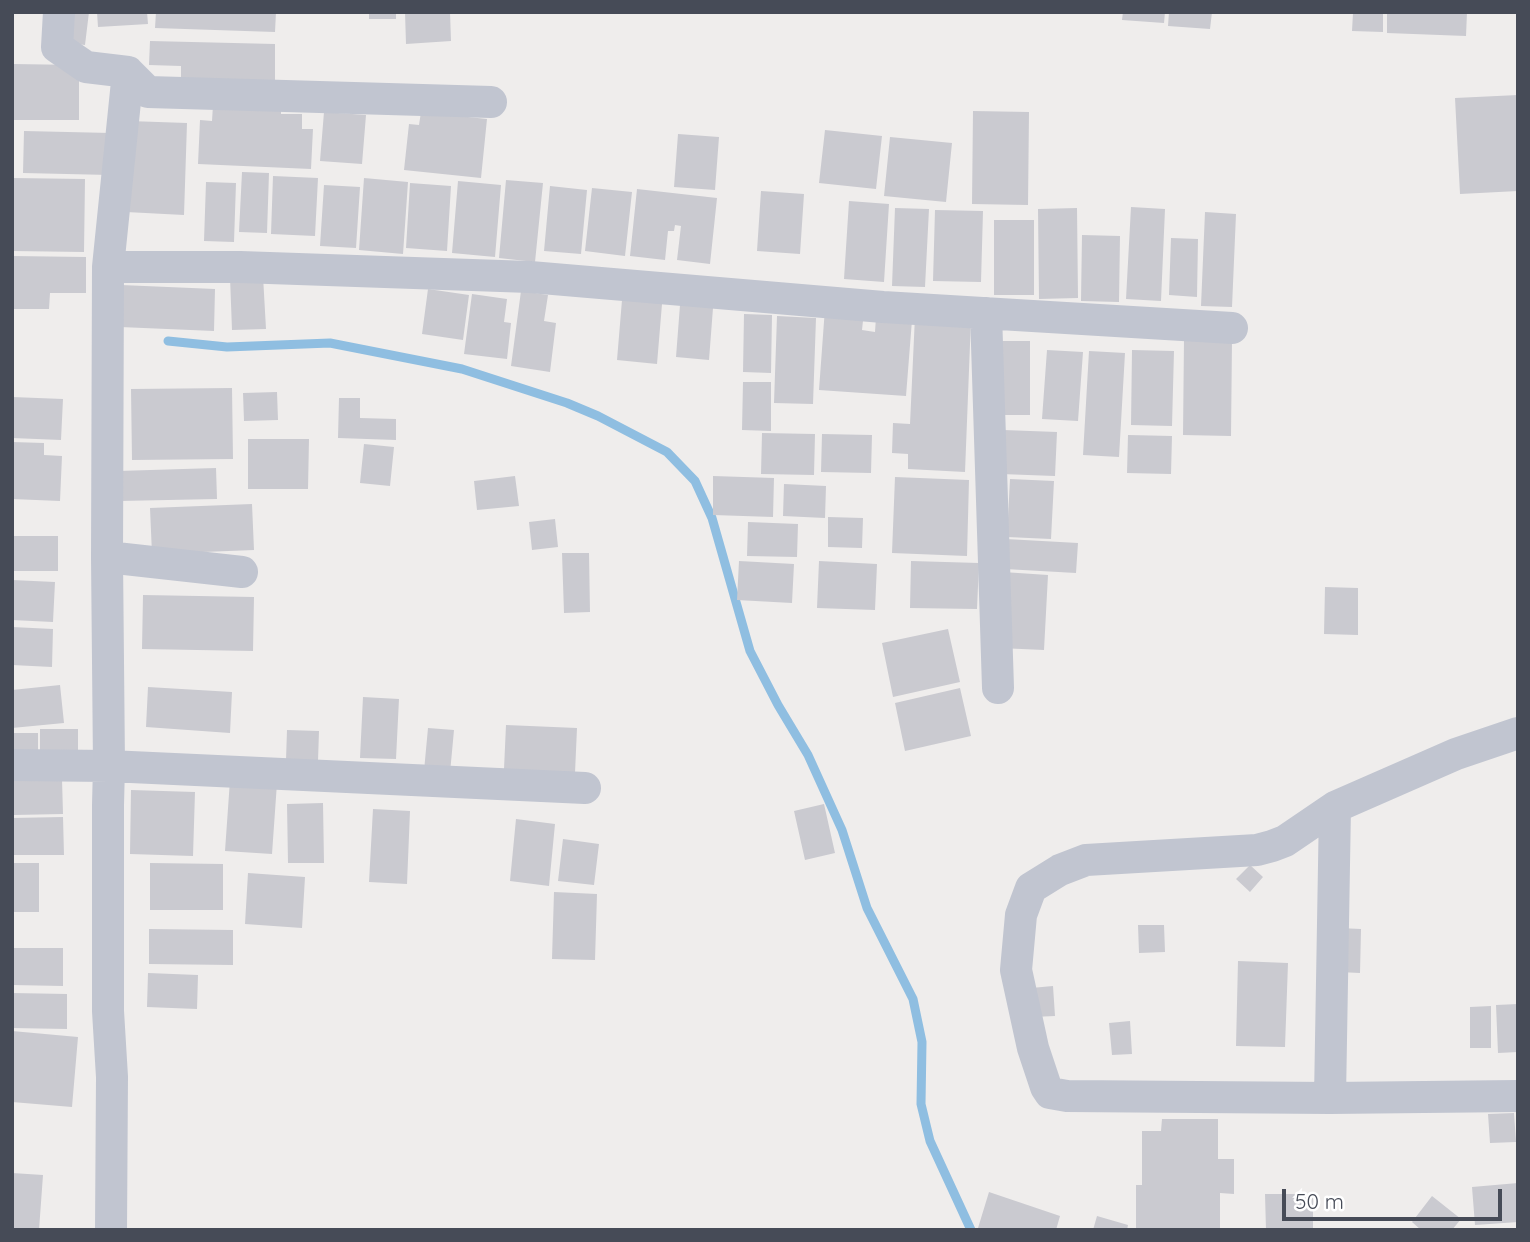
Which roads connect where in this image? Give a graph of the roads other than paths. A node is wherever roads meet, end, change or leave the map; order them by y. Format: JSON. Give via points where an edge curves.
{"nodes":[{"id":1,"x":59,"y":12,"type":"edge"},
{"id":2,"x":128,"y":72,"type":"junction"},
{"id":3,"x":491,"y":102,"type":"dead end"},
{"id":4,"x":108,"y":267,"type":"junction"},
{"id":5,"x":986,"y":313,"type":"junction"},
{"id":6,"x":1233,"y":328,"type":"dead end"},
{"id":7,"x":107,"y":557,"type":"junction"},
{"id":8,"x":242,"y":572,"type":"dead end"},
{"id":9,"x":999,"y":688,"type":"dead end"},
{"id":10,"x":1518,"y":733,"type":"edge"},
{"id":11,"x":12,"y":765,"type":"edge"},
{"id":12,"x":109,"y":766,"type":"junction"},
{"id":13,"x":585,"y":788,"type":"dead end"},
{"id":14,"x":1335,"y":807,"type":"junction"},
{"id":15,"x":1518,"y":1096,"type":"edge"},
{"id":16,"x":1330,"y":1098,"type":"junction"},
{"id":17,"x":111,"y":1230,"type":"edge"}],
"edges":[{"from":1,"to":2,"type":"street","via":[[57,47],[86,67]]},
{"from":2,"to":3,"type":"street","via":[[148,92]]},
{"from":2,"to":4,"type":"street"},
{"from":4,"to":5,"type":"street","via":[[530,277]]},
{"from":4,"to":7,"type":"street"},
{"from":5,"to":6,"type":"street"},
{"from":5,"to":9,"type":"street"},
{"from":7,"to":8,"type":"street"},
{"from":7,"to":12,"type":"street"},
{"from":10,"to":14,"type":"street","via":[[1456,754]]},
{"from":11,"to":12,"type":"street"},
{"from":12,"to":13,"type":"street"},
{"from":12,"to":17,"type":"street"},
{"from":14,"to":16,"type":"street"},
{"from":14,"to":16,"type":"street","via":[[1284,841],[1257,850],[1086,860],[1060,870],[1031,888],[1021,915],[1016,970],[1033,1048],[1050,1093]]},
{"from":15,"to":16,"type":"street"}]}
